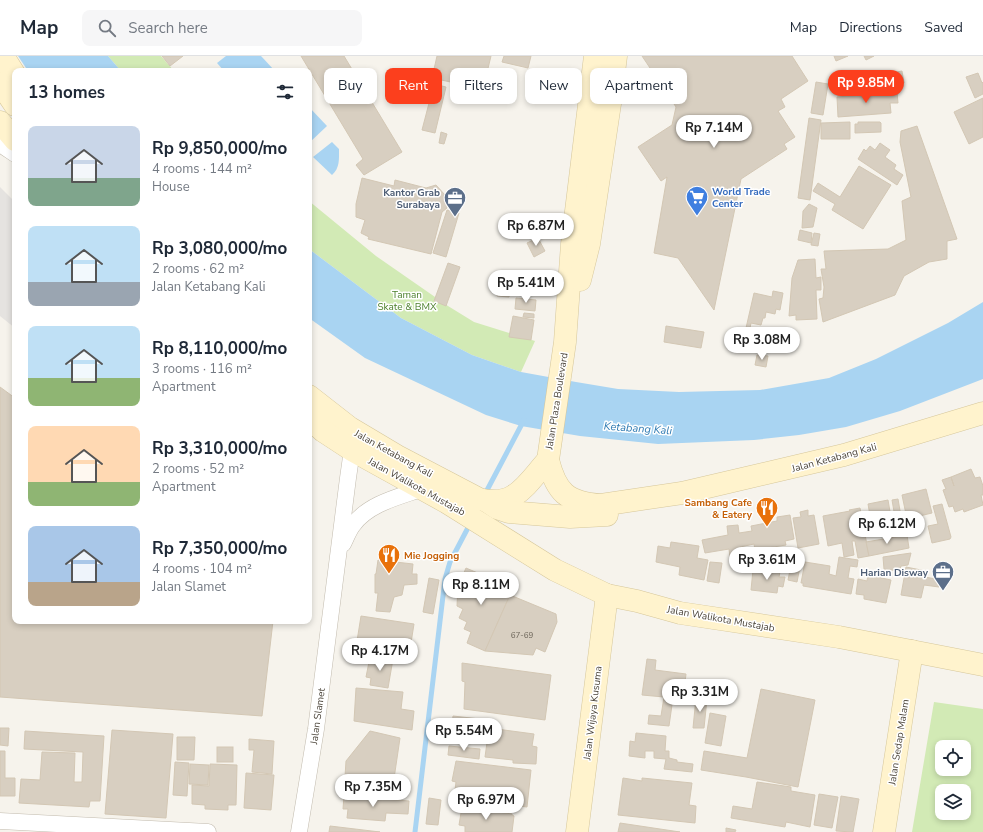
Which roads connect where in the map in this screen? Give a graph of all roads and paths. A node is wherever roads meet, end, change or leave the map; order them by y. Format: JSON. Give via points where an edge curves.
{"nodes":[{"id":1,"x":3,"y":56,"type":"edge"},
{"id":2,"x":12,"y":70,"type":"edge"},
{"id":3,"x":0,"y":83,"type":"edge"},
{"id":4,"x":12,"y":101,"type":"edge"},
{"id":5,"x":597,"y":104,"type":"edge"},
{"id":6,"x":0,"y":122,"type":"edge"},
{"id":7,"x":12,"y":136,"type":"edge"},
{"id":8,"x":0,"y":144,"type":"edge"},
{"id":9,"x":12,"y":152,"type":"edge"},
{"id":10,"x":312,"y":398,"type":"edge"},
{"id":11,"x":983,"y":413,"type":"edge"},
{"id":12,"x":312,"y":421,"type":"edge"},
{"id":13,"x":352,"y":450,"type":"junction"},
{"id":14,"x":549,"y":451,"type":"junction"},
{"id":15,"x":421,"y":488,"type":"junction"},
{"id":16,"x":682,"y":493,"type":"junction"},
{"id":17,"x":478,"y":507,"type":"junction"},
{"id":18,"x":339,"y":552,"type":"junction"},
{"id":19,"x":607,"y":595,"type":"junction"},
{"id":20,"x":912,"y":651,"type":"junction"},
{"id":21,"x":983,"y":665,"type":"edge"},
{"id":22,"x":0,"y":821,"type":"edge"},
{"id":23,"x":208,"y":832,"type":"edge"},
{"id":24,"x":299,"y":832,"type":"edge"},
{"id":25,"x":577,"y":832,"type":"edge"},
{"id":26,"x":884,"y":832,"type":"edge"}],
"edges":[{"from":1,"to":2,"type":"street"},
{"from":3,"to":4,"type":"street"},
{"from":5,"to":14,"type":"street","name":"Jalan Plaza Boulevard","via":[[572,244],[565,342]]},
{"from":6,"to":7,"type":"street"},
{"from":8,"to":9,"type":"street"},
{"from":10,"to":17,"type":"street","name":"Jalan Ketabang Kali","via":[[350,428]]},
{"from":11,"to":16,"type":"street","name":"Jalan Ketabang Kali","via":[[844,456]]},
{"from":12,"to":13,"type":"street","name":"Jalan Walikota Mustajab"},
{"from":13,"to":15,"type":"street","name":"Jalan Walikota Mustajab"},
{"from":13,"to":18,"type":"street","name":"Jalan Slamet"},
{"from":14,"to":16,"type":"street","name":"Jalan Ketabang Kali","via":[[552,475],[557,486],[566,495],[588,504],[601,505]]},
{"from":14,"to":17,"type":"street","via":[[517,494]]},
{"from":15,"to":17,"type":"street","name":"Jalan Walikota Mustajab"},
{"from":15,"to":18,"type":"street","name":"Jalan Slamet","via":[[362,514],[353,525]]},
{"from":16,"to":17,"type":"street","name":"Jalan Ketabang Kali","via":[[640,511],[601,516],[570,517]]},
{"from":17,"to":19,"type":"street","name":"Jalan Walikota Mustajab","via":[[555,570]]},
{"from":18,"to":24,"type":"street","name":"Jalan Slamet","via":[[316,730]]},
{"from":19,"to":20,"type":"street","name":"Jalan Walikota Mustajab","via":[[680,612]]},
{"from":19,"to":25,"type":"street","name":"Jalan Wijaya Kusuma"},
{"from":20,"to":21,"type":"street","name":"Jalan Walikota Mustajab"},
{"from":20,"to":26,"type":"street","name":"Jalan Sedap Malam"},
{"from":22,"to":23,"type":"street"}]}
